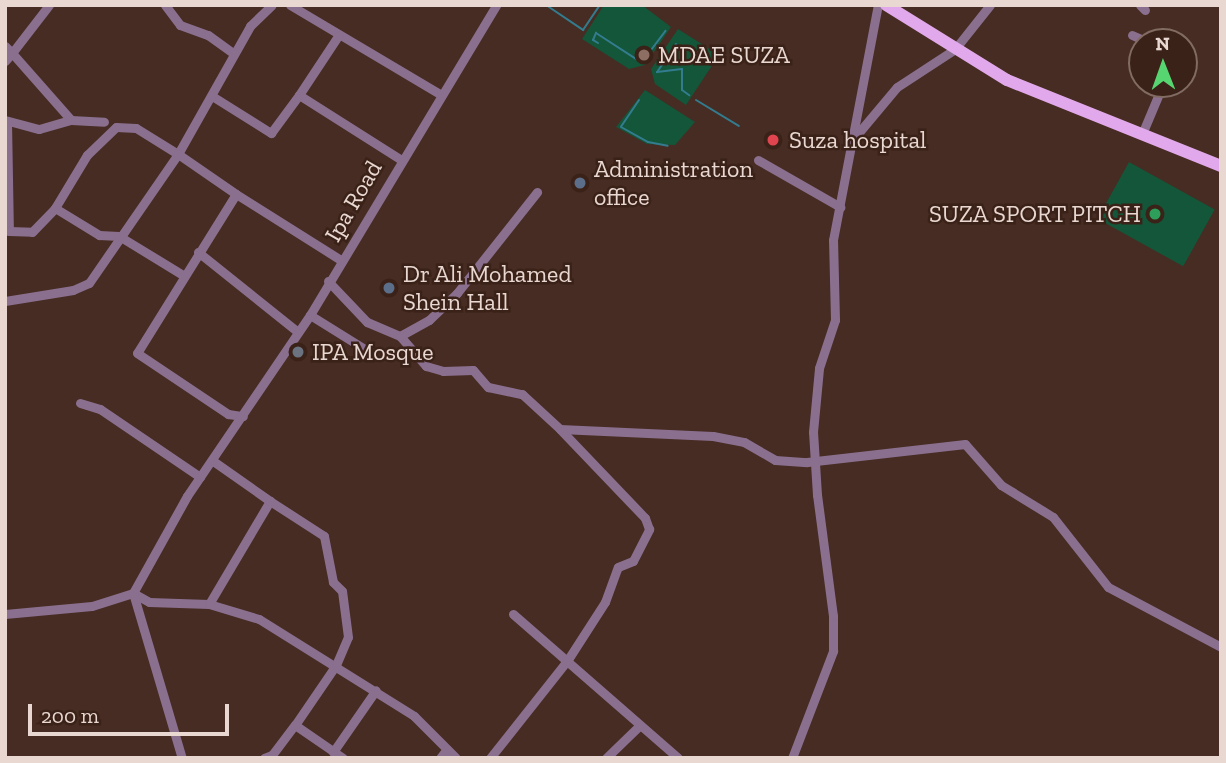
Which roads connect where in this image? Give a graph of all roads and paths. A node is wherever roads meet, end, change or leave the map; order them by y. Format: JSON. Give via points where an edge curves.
{"nodes":[{"id":1,"x":49,"y":5,"type":"edge"},
{"id":2,"x":165,"y":5,"type":"edge"},
{"id":3,"x":272,"y":5,"type":"edge"},
{"id":4,"x":290,"y":5,"type":"edge"},
{"id":5,"x":496,"y":5,"type":"edge"},
{"id":6,"x":878,"y":5,"type":"edge"},
{"id":7,"x":886,"y":5,"type":"edge"},
{"id":8,"x":990,"y":5,"type":"edge"},
{"id":9,"x":338,"y":36,"type":"junction"},
{"id":10,"x":9,"y":49,"type":"edge"},
{"id":11,"x":956,"y":49,"type":"junction"},
{"id":12,"x":233,"y":53,"type":"junction"},
{"id":13,"x":5,"y":61,"type":"edge"},
{"id":14,"x":440,"y":94,"type":"junction"},
{"id":15,"x":212,"y":96,"type":"junction"},
{"id":16,"x":299,"y":96,"type":"junction"},
{"id":17,"x":1157,"y":98,"type":"edge"},
{"id":18,"x":6,"y":120,"type":"edge"},
{"id":19,"x":71,"y":120,"type":"junction"},
{"id":20,"x":104,"y":121,"type":"dead end"},
{"id":21,"x":1142,"y":134,"type":"junction"},
{"id":22,"x":854,"y":139,"type":"junction"},
{"id":23,"x":178,"y":154,"type":"junction"},
{"id":24,"x":400,"y":159,"type":"junction"},
{"id":25,"x":758,"y":160,"type":"dead end"},
{"id":26,"x":1221,"y":166,"type":"edge"},
{"id":27,"x":537,"y":192,"type":"dead end"},
{"id":28,"x":236,"y":194,"type":"junction"},
{"id":29,"x":840,"y":207,"type":"junction"},
{"id":30,"x":55,"y":208,"type":"junction"},
{"id":31,"x":7,"y":231,"type":"edge"},
{"id":32,"x":119,"y":236,"type":"junction"},
{"id":33,"x":198,"y":252,"type":"junction"},
{"id":34,"x":341,"y":260,"type":"junction"},
{"id":35,"x":183,"y":275,"type":"junction"},
{"id":36,"x":328,"y":281,"type":"junction"},
{"id":37,"x":5,"y":301,"type":"edge"},
{"id":38,"x":310,"y":315,"type":"junction"},
{"id":39,"x":298,"y":332,"type":"junction"},
{"id":40,"x":400,"y":336,"type":"junction"},
{"id":41,"x":363,"y":348,"type":"dead end"},
{"id":42,"x":80,"y":403,"type":"dead end"},
{"id":43,"x":243,"y":416,"type":"junction"},
{"id":44,"x":561,"y":429,"type":"junction"},
{"id":45,"x":213,"y":461,"type":"junction"},
{"id":46,"x":814,"y":462,"type":"junction"},
{"id":47,"x":200,"y":477,"type":"junction"},
{"id":48,"x":270,"y":501,"type":"junction"},
{"id":49,"x":133,"y":593,"type":"junction"},
{"id":50,"x":209,"y":604,"type":"junction"},
{"id":51,"x":5,"y":614,"type":"edge"},
{"id":52,"x":513,"y":614,"type":"dead end"},
{"id":53,"x":1221,"y":647,"type":"edge"},
{"id":54,"x":568,"y":662,"type":"junction"},
{"id":55,"x":336,"y":665,"type":"junction"},
{"id":56,"x":376,"y":690,"type":"junction"},
{"id":57,"x":295,"y":725,"type":"junction"},
{"id":58,"x":639,"y":726,"type":"junction"},
{"id":59,"x":447,"y":749,"type":"junction"},
{"id":60,"x":333,"y":752,"type":"junction"},
{"id":61,"x":182,"y":758,"type":"edge"},
{"id":62,"x":264,"y":758,"type":"edge"},
{"id":63,"x":343,"y":758,"type":"edge"},
{"id":64,"x":440,"y":758,"type":"edge"},
{"id":65,"x":456,"y":758,"type":"edge"},
{"id":66,"x":490,"y":758,"type":"edge"},
{"id":67,"x":606,"y":758,"type":"edge"},
{"id":68,"x":678,"y":758,"type":"edge"},
{"id":69,"x":792,"y":758,"type":"edge"}],
"edges":[{"from":1,"to":10,"type":"street"},
{"from":2,"to":12,"type":"street","via":[[180,25],[208,35]]},
{"from":3,"to":12,"type":"street","via":[[253,21]]},
{"from":4,"to":9,"type":"street"},
{"from":5,"to":14,"type":"street","name":"Ipa Road"},
{"from":6,"to":22,"type":"street"},
{"from":7,"to":11,"type":"main road"},
{"from":8,"to":11,"type":"street"},
{"from":9,"to":14,"type":"street"},
{"from":9,"to":16,"type":"street"},
{"from":10,"to":13,"type":"street"},
{"from":10,"to":19,"type":"street"},
{"from":11,"to":21,"type":"main road","via":[[1007,80]]},
{"from":11,"to":22,"type":"street","via":[[897,87]]},
{"from":12,"to":15,"type":"street"},
{"from":14,"to":24,"type":"street","name":"Ipa Road"},
{"from":15,"to":16,"type":"street","via":[[271,132]]},
{"from":15,"to":23,"type":"street"},
{"from":16,"to":24,"type":"street"},
{"from":17,"to":21,"type":"street"},
{"from":18,"to":19,"type":"street","via":[[39,129]]},
{"from":18,"to":31,"type":"street"},
{"from":19,"to":20,"type":"street"},
{"from":21,"to":26,"type":"main road"},
{"from":22,"to":29,"type":"street"},
{"from":23,"to":28,"type":"street"},
{"from":23,"to":30,"type":"street","via":[[136,128],[116,127],[87,155]]},
{"from":23,"to":32,"type":"street"},
{"from":24,"to":34,"type":"street","name":"Ipa Road"},
{"from":25,"to":29,"type":"street"},
{"from":27,"to":40,"type":"street","via":[[501,243],[429,320]]},
{"from":28,"to":33,"type":"street"},
{"from":28,"to":34,"type":"street"},
{"from":29,"to":46,"type":"street","via":[[833,240],[835,320],[819,368]]},
{"from":30,"to":31,"type":"street","via":[[32,232]]},
{"from":30,"to":32,"type":"street","via":[[99,235]]},
{"from":32,"to":35,"type":"street"},
{"from":32,"to":37,"type":"street","via":[[89,283]]},
{"from":33,"to":35,"type":"street"},
{"from":33,"to":39,"type":"street"},
{"from":34,"to":36,"type":"street","name":"Ipa Road"},
{"from":35,"to":43,"type":"street","via":[[137,353],[228,414]]},
{"from":36,"to":38,"type":"street","name":"Ipa Road"},
{"from":36,"to":40,"type":"street","via":[[367,322]]},
{"from":38,"to":39,"type":"street","name":"Ipa Road"},
{"from":38,"to":41,"type":"street"},
{"from":39,"to":43,"type":"street","name":"Ipa Road"},
{"from":40,"to":44,"type":"street","via":[[426,366],[443,371],[473,370],[488,387],[522,394]]},
{"from":42,"to":47,"type":"street","via":[[100,409]]},
{"from":43,"to":45,"type":"street","name":"Ipa Road"},
{"from":44,"to":46,"type":"street","via":[[713,436],[744,442],[775,460]]},
{"from":44,"to":54,"type":"street","via":[[645,518],[649,529],[633,561],[618,567],[605,603]]},
{"from":45,"to":47,"type":"street","name":"Ipa Road"},
{"from":45,"to":48,"type":"street"},
{"from":46,"to":53,"type":"street","via":[[965,444],[1001,485],[1053,517],[1108,587]]},
{"from":46,"to":69,"type":"street","via":[[833,616],[833,651]]},
{"from":47,"to":49,"type":"street","name":"Ipa Road"},
{"from":48,"to":50,"type":"street"},
{"from":48,"to":55,"type":"street","via":[[324,536],[334,582],[342,591],[348,637]]},
{"from":49,"to":50,"type":"street","via":[[149,601]]},
{"from":49,"to":51,"type":"street","via":[[92,606]]},
{"from":49,"to":61,"type":"street"},
{"from":50,"to":55,"type":"street","via":[[259,619]]},
{"from":52,"to":54,"type":"street"},
{"from":54,"to":58,"type":"street"},
{"from":54,"to":66,"type":"street"},
{"from":55,"to":56,"type":"street"},
{"from":55,"to":57,"type":"street"},
{"from":56,"to":59,"type":"street","via":[[414,716]]},
{"from":56,"to":60,"type":"street"},
{"from":57,"to":60,"type":"street"},
{"from":57,"to":62,"type":"street","via":[[272,755]]},
{"from":58,"to":67,"type":"street"},
{"from":58,"to":68,"type":"street"},
{"from":59,"to":64,"type":"street"},
{"from":59,"to":65,"type":"street"},
{"from":60,"to":63,"type":"street"}]}
